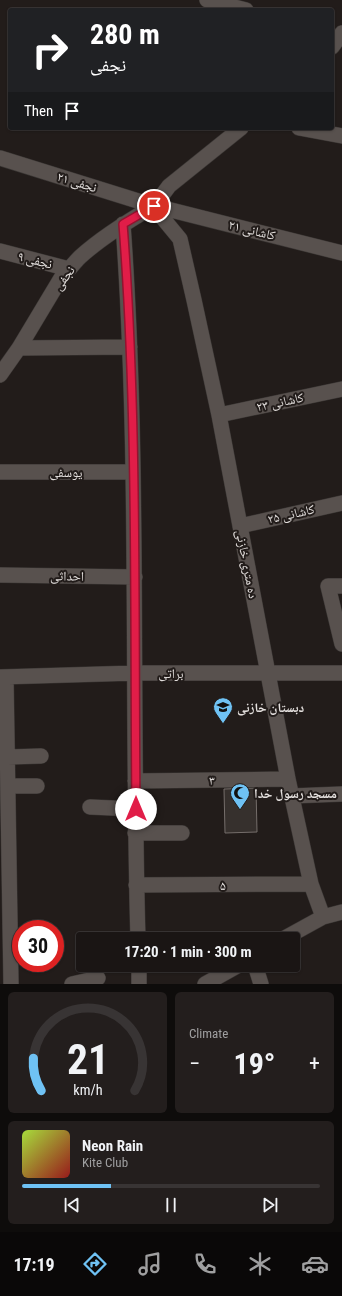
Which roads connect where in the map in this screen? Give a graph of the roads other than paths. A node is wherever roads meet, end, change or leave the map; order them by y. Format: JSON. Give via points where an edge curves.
{"nodes":[{"id":1,"x":207,"y":0,"type":"edge"},
{"id":2,"x":238,"y":8,"type":"edge"},
{"id":3,"x":339,"y":34,"type":"edge"},
{"id":4,"x":334,"y":43,"type":"edge"},
{"id":5,"x":239,"y":130,"type":"edge"},
{"id":6,"x":310,"y":130,"type":"edge"},
{"id":7,"x":342,"y":136,"type":"edge"},
{"id":8,"x":0,"y":158,"type":"edge"},
{"id":9,"x":157,"y":208,"type":"junction"},
{"id":10,"x":123,"y":224,"type":"junction"},
{"id":11,"x":0,"y":251,"type":"edge"},
{"id":12,"x":342,"y":253,"type":"edge"},
{"id":13,"x":69,"y":269,"type":"junction"},
{"id":14,"x":130,"y":347,"type":"junction"},
{"id":15,"x":19,"y":348,"type":"junction"},
{"id":16,"x":2,"y":366,"type":"edge"},
{"id":17,"x":342,"y":389,"type":"edge"},
{"id":18,"x":219,"y":415,"type":"junction"},
{"id":19,"x":0,"y":472,"type":"edge"},
{"id":20,"x":133,"y":472,"type":"junction"},
{"id":21,"x":342,"y":503,"type":"edge"},
{"id":22,"x":240,"y":526,"type":"junction"},
{"id":23,"x":0,"y":575,"type":"edge"},
{"id":24,"x":135,"y":577,"type":"junction"},
{"id":25,"x":342,"y":586,"type":"edge"},
{"id":26,"x":342,"y":644,"type":"edge"},
{"id":27,"x":268,"y":672,"type":"junction"},
{"id":28,"x":136,"y":673,"type":"junction"},
{"id":29,"x":342,"y":673,"type":"edge"},
{"id":30,"x":3,"y":677,"type":"edge"},
{"id":31,"x":41,"y":756,"type":"dead end"},
{"id":32,"x":8,"y":757,"type":"junction"},
{"id":33,"x":288,"y":779,"type":"junction"},
{"id":34,"x":135,"y":781,"type":"junction"},
{"id":35,"x":8,"y":786,"type":"junction"},
{"id":36,"x":37,"y":786,"type":"dead end"},
{"id":37,"x":342,"y":794,"type":"edge"},
{"id":38,"x":291,"y":796,"type":"junction"},
{"id":39,"x":90,"y":807,"type":"dead end"},
{"id":40,"x":136,"y":809,"type":"junction"},
{"id":41,"x":182,"y":832,"type":"dead end"},
{"id":42,"x":136,"y":833,"type":"junction"},
{"id":43,"x":311,"y":884,"type":"junction"},
{"id":44,"x":136,"y":885,"type":"junction"},
{"id":45,"x":342,"y":912,"type":"edge"},
{"id":46,"x":323,"y":917,"type":"junction"},
{"id":47,"x":138,"y":932,"type":"edge"},
{"id":48,"x":296,"y":932,"type":"edge"},
{"id":49,"x":139,"y":972,"type":"edge"},
{"id":50,"x":227,"y":972,"type":"edge"},
{"id":51,"x":257,"y":972,"type":"edge"},
{"id":52,"x":98,"y":978,"type":"dead end"},
{"id":53,"x":11,"y":984,"type":"edge"},
{"id":54,"x":72,"y":984,"type":"edge"},
{"id":55,"x":139,"y":984,"type":"edge"},
{"id":56,"x":206,"y":984,"type":"edge"},
{"id":57,"x":261,"y":984,"type":"edge"}],
"edges":[{"from":1,"to":2,"type":"street"},
{"from":3,"to":4,"type":"street"},
{"from":5,"to":9,"type":"street","via":[[169,186]]},
{"from":6,"to":7,"type":"street"},
{"from":8,"to":9,"type":"street","name":"نجفی ۲۱"},
{"from":9,"to":10,"type":"street","name":"نجفی"},
{"from":9,"to":12,"type":"street","name":"کاشانی ۲۱"},
{"from":9,"to":18,"type":"street","name":"ده متری خازنی","via":[[180,239]]},
{"from":10,"to":13,"type":"street","name":"نجفی","via":[[80,257]]},
{"from":10,"to":14,"type":"street"},
{"from":11,"to":13,"type":"street","name":"نجفی ۹"},
{"from":13,"to":15,"type":"street","name":"نجفی"},
{"from":14,"to":15,"type":"street"},
{"from":14,"to":20,"type":"street"},
{"from":15,"to":16,"type":"street","name":"نجفی"},
{"from":17,"to":18,"type":"street","name":"کاشانی ۲۳"},
{"from":18,"to":22,"type":"street","name":"ده متری خازنی"},
{"from":19,"to":20,"type":"street","name":"یوسفی"},
{"from":20,"to":24,"type":"street"},
{"from":21,"to":22,"type":"street","name":"کاشانی ۲۵"},
{"from":22,"to":27,"type":"street","name":"ده متری خازنی"},
{"from":23,"to":24,"type":"street","name":"احداثی"},
{"from":24,"to":28,"type":"street"},
{"from":25,"to":26,"type":"street","via":[[328,586]]},
{"from":27,"to":28,"type":"street","name":"براتی"},
{"from":27,"to":29,"type":"street","name":"براتی"},
{"from":27,"to":33,"type":"street","name":"ده متری خازنی"},
{"from":28,"to":30,"type":"street","name":"براتی"},
{"from":28,"to":34,"type":"street"},
{"from":30,"to":32,"type":"street"},
{"from":31,"to":32,"type":"street"},
{"from":32,"to":35,"type":"street"},
{"from":33,"to":34,"type":"street","name":"۳"},
{"from":33,"to":38,"type":"street","name":"ده متری خازنی"},
{"from":34,"to":40,"type":"street"},
{"from":35,"to":36,"type":"street"},
{"from":35,"to":53,"type":"street"},
{"from":37,"to":38,"type":"street"},
{"from":38,"to":43,"type":"street","name":"ده متری خازنی"},
{"from":39,"to":40,"type":"street"},
{"from":40,"to":42,"type":"street"},
{"from":41,"to":42,"type":"street"},
{"from":42,"to":44,"type":"street"},
{"from":43,"to":44,"type":"street","name":"۵"},
{"from":43,"to":46,"type":"street","name":"ده متری خازنی"},
{"from":44,"to":47,"type":"street"},
{"from":45,"to":46,"type":"street"},
{"from":46,"to":48,"type":"street"},
{"from":49,"to":55,"type":"street"},
{"from":50,"to":56,"type":"street"},
{"from":51,"to":57,"type":"street"},
{"from":52,"to":54,"type":"street"}]}
